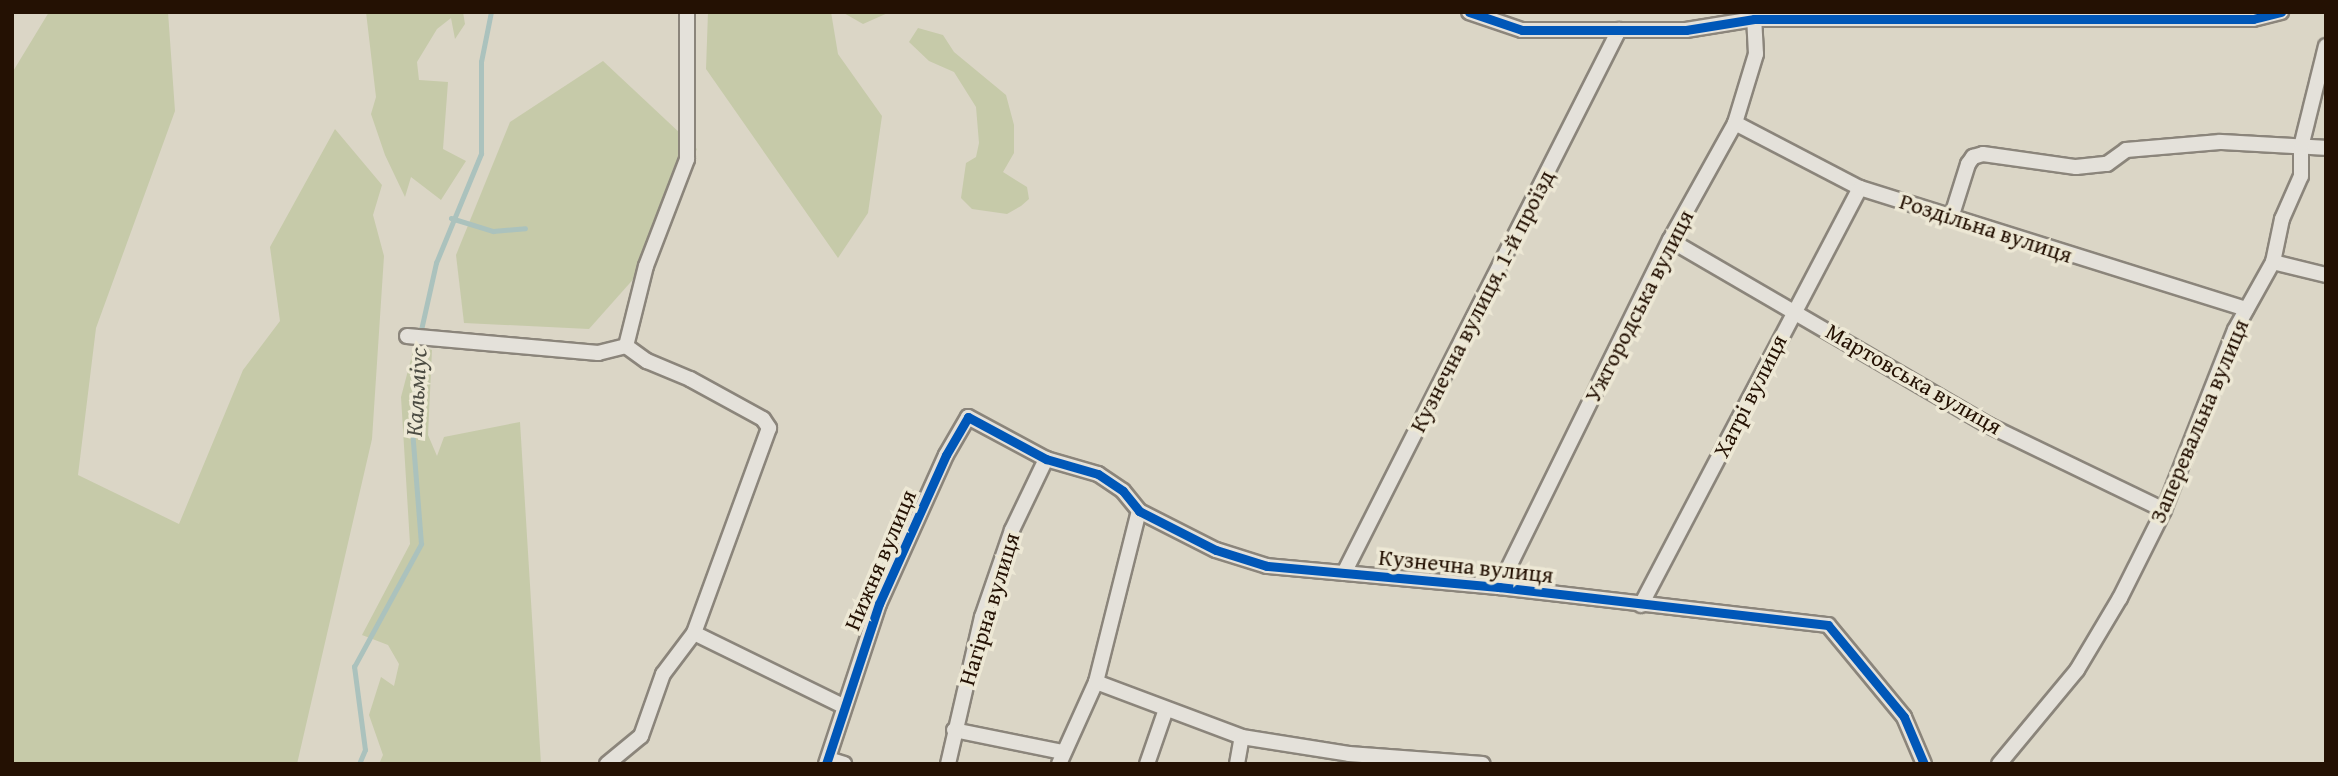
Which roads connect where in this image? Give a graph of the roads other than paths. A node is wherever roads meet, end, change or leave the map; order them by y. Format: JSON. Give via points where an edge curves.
{"nodes":[{"id":1,"x":687,"y":12,"type":"edge"},
{"id":2,"x":1469,"y":12,"type":"edge"},
{"id":3,"x":2281,"y":12,"type":"edge"},
{"id":4,"x":1754,"y":19,"type":"junction"},
{"id":5,"x":1619,"y":30,"type":"junction"},
{"id":6,"x":2326,"y":46,"type":"edge"},
{"id":7,"x":1735,"y":123,"type":"junction"},
{"id":8,"x":2301,"y":146,"type":"junction"},
{"id":9,"x":2326,"y":148,"type":"edge"},
{"id":10,"x":1860,"y":188,"type":"junction"},
{"id":11,"x":1951,"y":218,"type":"junction"},
{"id":12,"x":1670,"y":240,"type":"junction"},
{"id":13,"x":2273,"y":262,"type":"junction"},
{"id":14,"x":2326,"y":275,"type":"edge"},
{"id":15,"x":2247,"y":309,"type":"junction"},
{"id":16,"x":1795,"y":310,"type":"junction"},
{"id":17,"x":407,"y":336,"type":"dead end"},
{"id":18,"x":626,"y":346,"type":"junction"},
{"id":19,"x":968,"y":417,"type":"joint"},
{"id":20,"x":1046,"y":459,"type":"junction"},
{"id":21,"x":2164,"y":510,"type":"junction"},
{"id":22,"x":1139,"y":511,"type":"junction"},
{"id":23,"x":1345,"y":573,"type":"junction"},
{"id":24,"x":1499,"y":587,"type":"junction"},
{"id":25,"x":1641,"y":605,"type":"junction"},
{"id":26,"x":694,"y":633,"type":"junction"},
{"id":27,"x":1096,"y":682,"type":"junction"},
{"id":28,"x":843,"y":706,"type":"junction"},
{"id":29,"x":1166,"y":709,"type":"junction"},
{"id":30,"x":954,"y":730,"type":"junction"},
{"id":31,"x":1242,"y":737,"type":"junction"},
{"id":32,"x":1060,"y":758,"type":"edge"},
{"id":33,"x":827,"y":761,"type":"edge"},
{"id":34,"x":607,"y":764,"type":"edge"},
{"id":35,"x":844,"y":764,"type":"edge"},
{"id":36,"x":948,"y":764,"type":"edge"},
{"id":37,"x":1147,"y":764,"type":"edge"},
{"id":38,"x":1237,"y":764,"type":"edge"},
{"id":39,"x":1483,"y":764,"type":"edge"},
{"id":40,"x":1924,"y":764,"type":"edge"},
{"id":41,"x":1999,"y":764,"type":"edge"}],
"edges":[{"from":1,"to":18,"type":"street","via":[[687,159],[646,266]]},
{"from":2,"to":5,"type":"street","via":[[1522,30]]},
{"from":3,"to":4,"type":"street","via":[[2253,19]]},
{"from":4,"to":5,"type":"street","via":[[1686,30]]},
{"from":4,"to":7,"type":"street","name":"Ужгородська вулиця","via":[[1756,54]]},
{"from":5,"to":23,"type":"street","name":"Кузнечна вулиця, 1-й проїзд"},
{"from":6,"to":8,"type":"street","name":"Заперевальна вулиця"},
{"from":7,"to":10,"type":"street","name":"Роздільна вулиця"},
{"from":7,"to":12,"type":"street","name":"Ужгородська вулиця"},
{"from":8,"to":9,"type":"street"},
{"from":8,"to":11,"type":"street","via":[[2220,142],[2126,150],[2107,164],[2076,167],[1983,154],[1968,164]]},
{"from":8,"to":13,"type":"street","name":"Заперевальна вулиця","via":[[2301,176],[2282,219]]},
{"from":10,"to":11,"type":"street","name":"Роздільна вулиця"},
{"from":10,"to":16,"type":"street","name":"Хатрі вулиця"},
{"from":11,"to":15,"type":"street","name":"Роздільна вулиця"},
{"from":12,"to":16,"type":"street","name":"Мартовська вулиця"},
{"from":12,"to":24,"type":"street","name":"Ужгородська вулиця"},
{"from":13,"to":14,"type":"street"},
{"from":13,"to":15,"type":"street","name":"Заперевальна вулиця"},
{"from":15,"to":21,"type":"street","name":"Заперевальна вулиця"},
{"from":16,"to":21,"type":"street","name":"Мартовська вулиця","via":[[1988,425]]},
{"from":16,"to":25,"type":"street","name":"Хатрі вулиця"},
{"from":17,"to":18,"type":"street","via":[[598,353]]},
{"from":18,"to":26,"type":"street","via":[[763,419],[769,428]]},
{"from":19,"to":20,"type":"street","name":"Кузнечна вулиця"},
{"from":19,"to":28,"type":"street","name":"Нижня вулиця","via":[[946,455],[879,604]]},
{"from":20,"to":22,"type":"street","name":"Кузнечна вулиця","via":[[1098,474],[1123,491]]},
{"from":20,"to":30,"type":"street","name":"Нагірна вулиця","via":[[1012,530],[982,617]]},
{"from":21,"to":41,"type":"street","name":"Заперевальна вулиця","via":[[2077,670]]},
{"from":22,"to":23,"type":"street","name":"Кузнечна вулиця","via":[[1216,550],[1267,566]]},
{"from":22,"to":27,"type":"street"},
{"from":23,"to":24,"type":"street","name":"Кузнечна вулиця"},
{"from":24,"to":25,"type":"street","name":"Кузнечна вулиця"},
{"from":25,"to":40,"type":"street","name":"Кузнечна вулиця","via":[[1828,625],[1904,717]]},
{"from":26,"to":28,"type":"street"},
{"from":26,"to":34,"type":"street","via":[[663,674],[641,736]]},
{"from":27,"to":29,"type":"street"},
{"from":27,"to":32,"type":"street"},
{"from":28,"to":33,"type":"street","name":"Нижня вулиця"},
{"from":29,"to":31,"type":"street"},
{"from":29,"to":37,"type":"street"},
{"from":30,"to":32,"type":"street"},
{"from":30,"to":36,"type":"street","name":"Нагірна вулиця"},
{"from":31,"to":38,"type":"street"},
{"from":31,"to":39,"type":"street","via":[[1349,754]]},
{"from":33,"to":35,"type":"street"}]}
